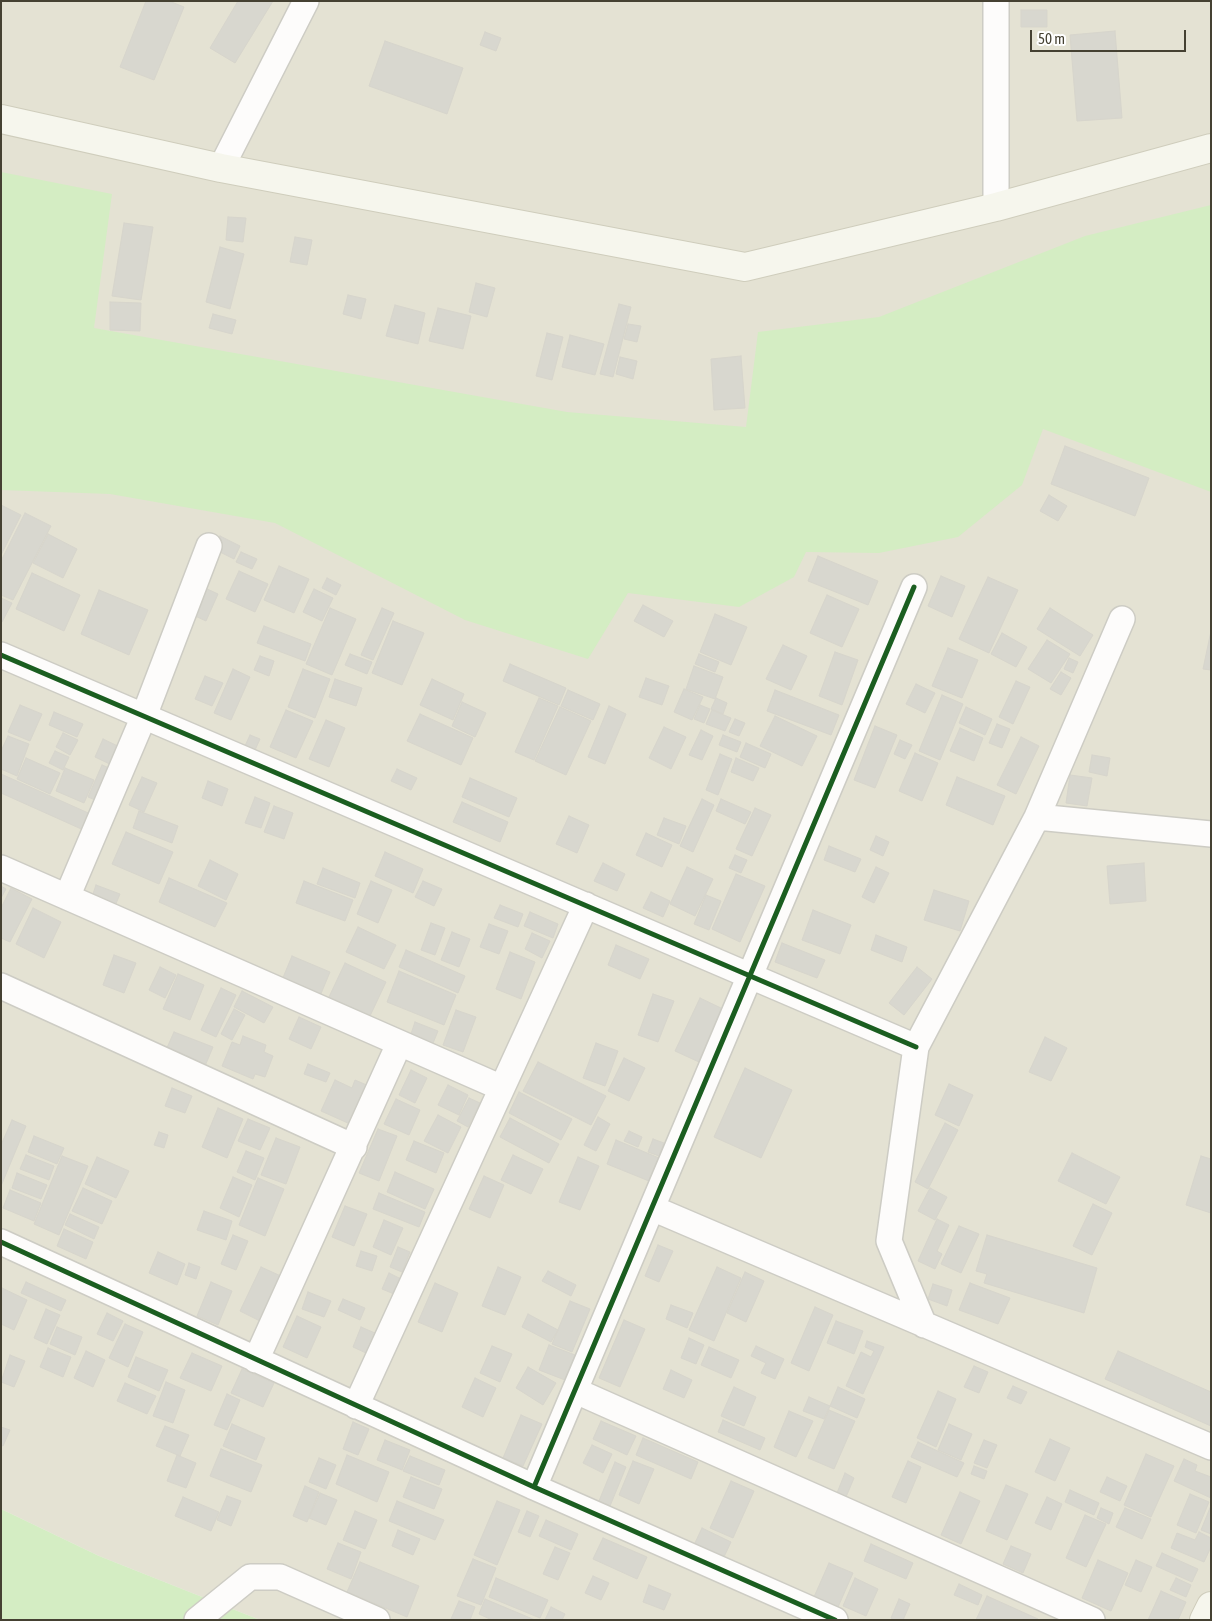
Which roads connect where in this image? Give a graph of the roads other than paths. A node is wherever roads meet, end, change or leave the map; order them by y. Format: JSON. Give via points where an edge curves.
{"nodes":[{"id":1,"x":306,"y":1,"type":"edge"},
{"id":2,"x":996,"y":1,"type":"edge"},
{"id":3,"x":1,"y":118,"type":"edge"},
{"id":4,"x":1211,"y":148,"type":"edge"},
{"id":5,"x":221,"y":168,"type":"junction"},
{"id":6,"x":996,"y":208,"type":"junction"},
{"id":7,"x":209,"y":546,"type":"dead end"},
{"id":8,"x":914,"y":587,"type":"dead end"},
{"id":9,"x":1122,"y":618,"type":"dead end"},
{"id":10,"x":1,"y":654,"type":"edge"},
{"id":11,"x":144,"y":716,"type":"junction"},
{"id":12,"x":1037,"y":816,"type":"junction"},
{"id":13,"x":1211,"y":834,"type":"edge"},
{"id":14,"x":1,"y":868,"type":"edge"},
{"id":15,"x":67,"y":897,"type":"junction"},
{"id":16,"x":586,"y":905,"type":"junction"},
{"id":17,"x":750,"y":975,"type":"junction"},
{"id":18,"x":1,"y":986,"type":"edge"},
{"id":19,"x":399,"y":1044,"type":"junction"},
{"id":20,"x":916,"y":1047,"type":"junction"},
{"id":21,"x":502,"y":1088,"type":"junction"},
{"id":22,"x":354,"y":1147,"type":"junction"},
{"id":23,"x":652,"y":1208,"type":"junction"},
{"id":24,"x":1,"y":1242,"type":"edge"},
{"id":25,"x":924,"y":1325,"type":"junction"},
{"id":26,"x":256,"y":1360,"type":"junction"},
{"id":27,"x":576,"y":1391,"type":"junction"},
{"id":28,"x":356,"y":1406,"type":"junction"},
{"id":29,"x":1211,"y":1447,"type":"edge"},
{"id":30,"x":534,"y":1487,"type":"junction"},
{"id":31,"x":1211,"y":1606,"type":"edge"},
{"id":32,"x":197,"y":1620,"type":"edge"},
{"id":33,"x":377,"y":1620,"type":"edge"},
{"id":34,"x":836,"y":1620,"type":"edge"},
{"id":35,"x":1092,"y":1620,"type":"edge"},
{"id":36,"x":1204,"y":1620,"type":"edge"}],
"edges":[{"from":1,"to":5,"type":"street"},
{"from":2,"to":6,"type":"street"},
{"from":3,"to":5,"type":"main road"},
{"from":4,"to":6,"type":"main road"},
{"from":5,"to":6,"type":"main road","via":[[745,267]]},
{"from":7,"to":11,"type":"street"},
{"from":8,"to":17,"type":"street"},
{"from":9,"to":12,"type":"street"},
{"from":10,"to":11,"type":"street"},
{"from":11,"to":15,"type":"street"},
{"from":11,"to":16,"type":"street"},
{"from":12,"to":13,"type":"street"},
{"from":12,"to":20,"type":"street"},
{"from":14,"to":15,"type":"street"},
{"from":15,"to":19,"type":"street"},
{"from":16,"to":17,"type":"street"},
{"from":16,"to":21,"type":"street"},
{"from":17,"to":20,"type":"street"},
{"from":17,"to":23,"type":"street"},
{"from":18,"to":22,"type":"street"},
{"from":19,"to":21,"type":"street"},
{"from":19,"to":22,"type":"street"},
{"from":20,"to":25,"type":"street","via":[[889,1242]]},
{"from":21,"to":28,"type":"street"},
{"from":22,"to":26,"type":"street"},
{"from":23,"to":25,"type":"street"},
{"from":23,"to":27,"type":"street"},
{"from":24,"to":26,"type":"street"},
{"from":25,"to":29,"type":"street"},
{"from":26,"to":28,"type":"street"},
{"from":27,"to":30,"type":"street"},
{"from":27,"to":35,"type":"street"},
{"from":28,"to":30,"type":"street"},
{"from":30,"to":34,"type":"street"},
{"from":31,"to":36,"type":"main road"},
{"from":32,"to":33,"type":"street","via":[[250,1577],[280,1576]]}]}
